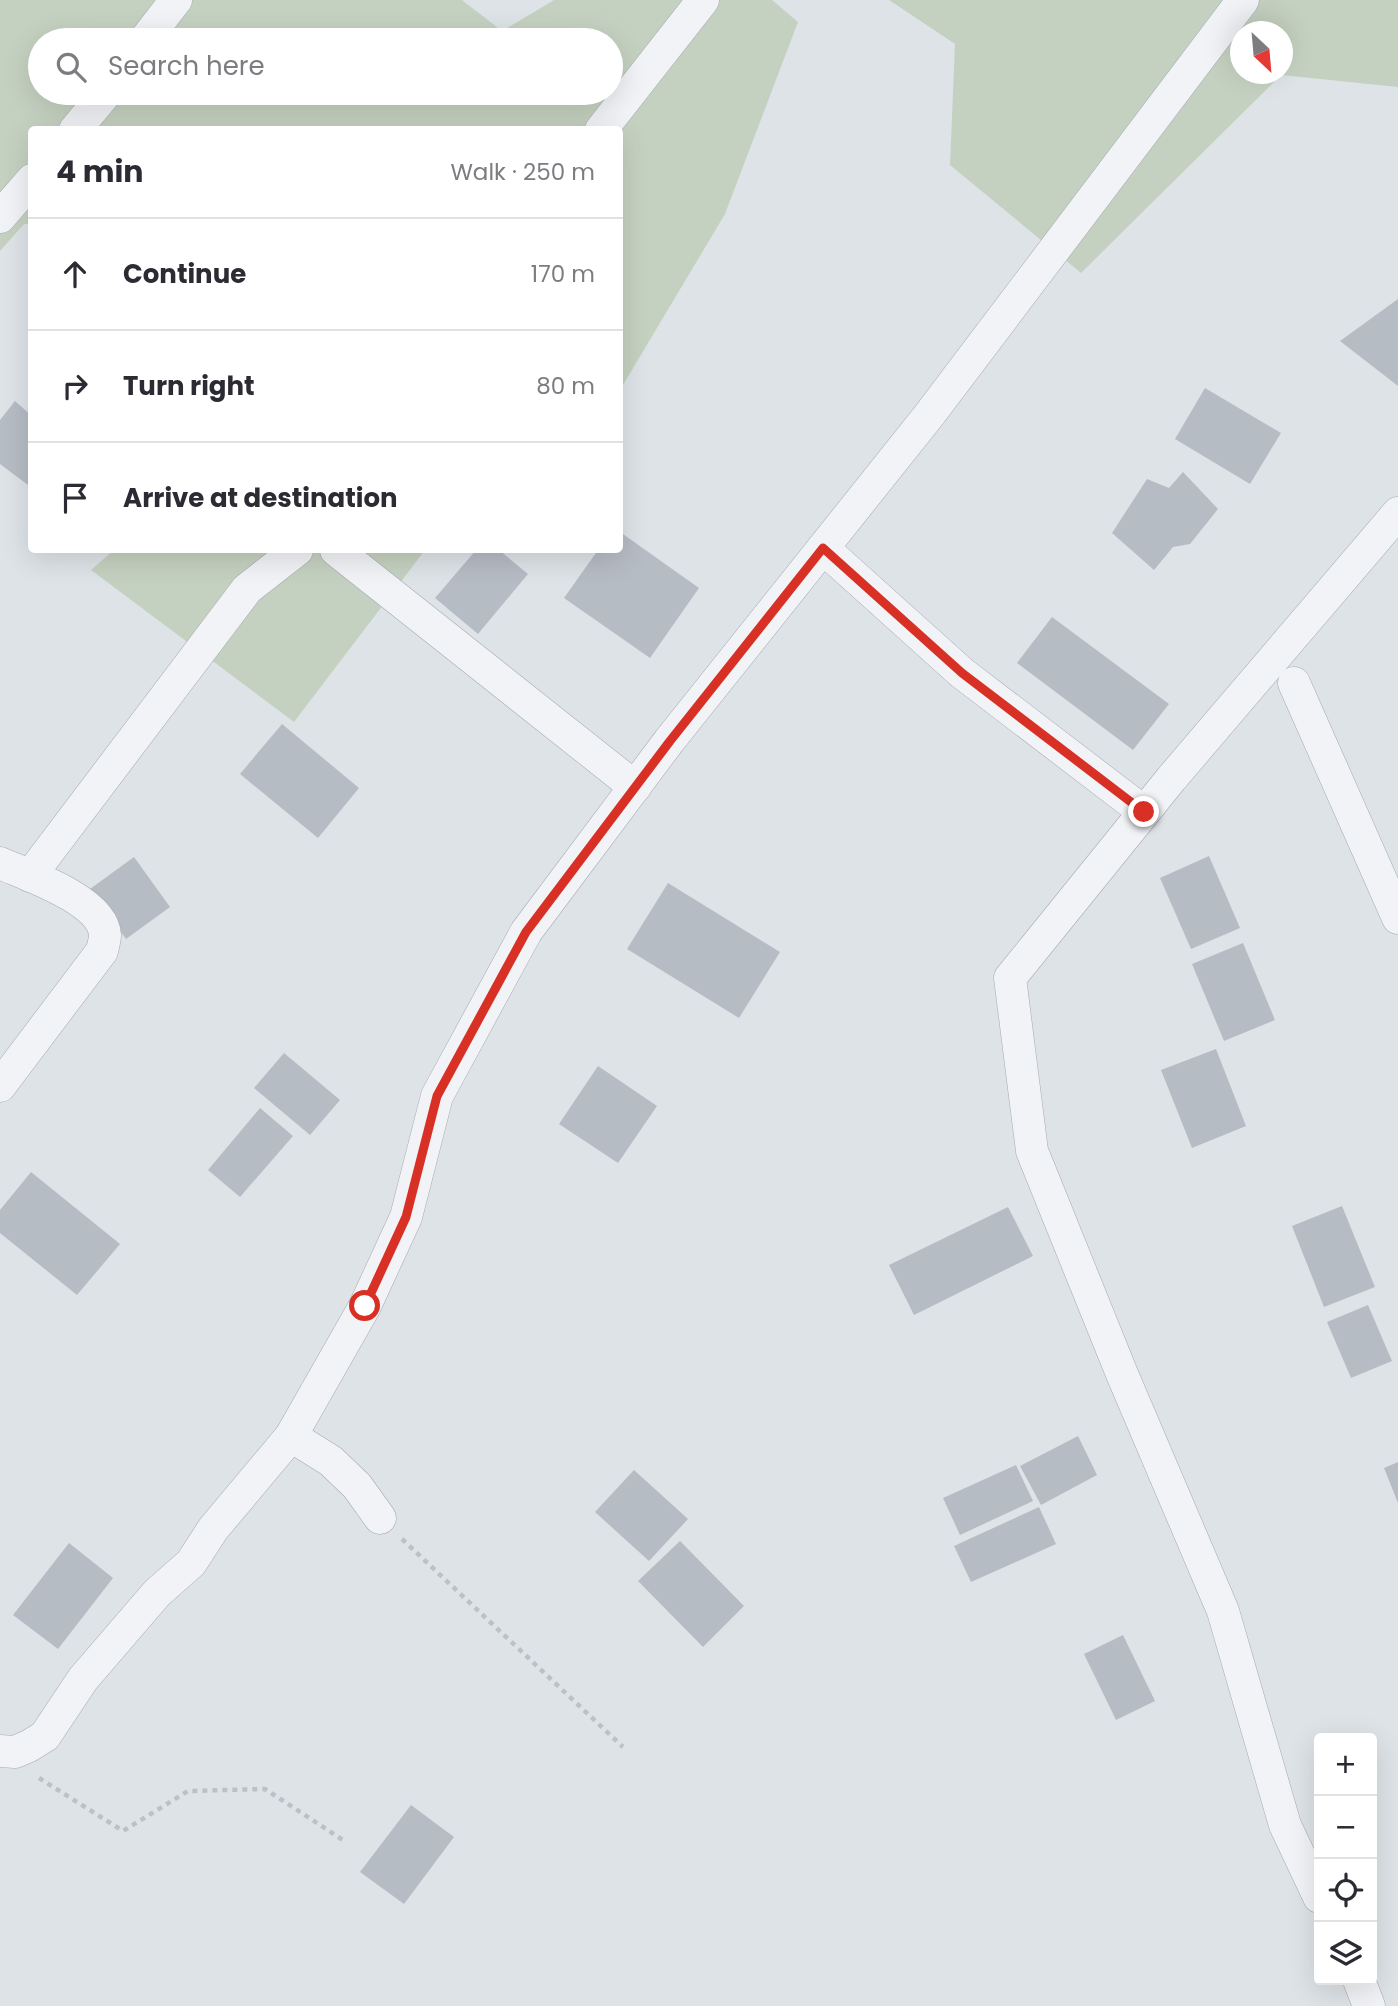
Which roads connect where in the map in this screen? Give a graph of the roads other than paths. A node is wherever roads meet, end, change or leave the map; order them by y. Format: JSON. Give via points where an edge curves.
{"nodes":[{"id":1,"x":176,"y":0,"type":"edge"},
{"id":2,"x":703,"y":0,"type":"edge"},
{"id":3,"x":1243,"y":0,"type":"edge"},
{"id":4,"x":154,"y":28,"type":"edge"},
{"id":5,"x":623,"y":102,"type":"edge"},
{"id":6,"x":96,"y":105,"type":"edge"},
{"id":7,"x":621,"y":105,"type":"edge"},
{"id":8,"x":78,"y":126,"type":"edge"},
{"id":9,"x":604,"y":126,"type":"edge"},
{"id":10,"x":28,"y":185,"type":"edge"},
{"id":11,"x":0,"y":217,"type":"edge"},
{"id":12,"x":1398,"y":513,"type":"edge"},
{"id":13,"x":823,"y":548,"type":"junction"},
{"id":14,"x":293,"y":553,"type":"edge"},
{"id":15,"x":339,"y":553,"type":"edge"},
{"id":16,"x":1294,"y":684,"type":"dead end"},
{"id":17,"x":635,"y":787,"type":"junction"},
{"id":18,"x":1144,"y":812,"type":"junction"},
{"id":19,"x":0,"y":863,"type":"edge"},
{"id":20,"x":1387,"y":867,"type":"edge"},
{"id":21,"x":30,"y":876,"type":"junction"},
{"id":22,"x":1398,"y":918,"type":"edge"},
{"id":23,"x":0,"y":1086,"type":"edge"},
{"id":24,"x":291,"y":1436,"type":"junction"},
{"id":25,"x":380,"y":1518,"type":"road end"},
{"id":26,"x":0,"y":1751,"type":"edge"},
{"id":27,"x":1314,"y":1887,"type":"edge"},
{"id":28,"x":1361,"y":1985,"type":"edge"},
{"id":29,"x":1369,"y":2006,"type":"edge"}],
"edges":[{"from":1,"to":4,"type":"street"},
{"from":2,"to":5,"type":"street"},
{"from":3,"to":13,"type":"street","via":[[946,394]]},
{"from":6,"to":8,"type":"street"},
{"from":7,"to":9,"type":"street"},
{"from":10,"to":11,"type":"street"},
{"from":12,"to":18,"type":"street"},
{"from":13,"to":17,"type":"street"},
{"from":13,"to":18,"type":"street","via":[[962,673]]},
{"from":14,"to":21,"type":"street","via":[[247,589]]},
{"from":15,"to":17,"type":"street"},
{"from":16,"to":20,"type":"street"},
{"from":17,"to":24,"type":"street","via":[[526,932],[437,1096],[406,1217],[365,1306]]},
{"from":18,"to":27,"type":"street","via":[[1010,978],[1032,1151],[1223,1611],[1284,1825]]},
{"from":19,"to":21,"type":"street"},
{"from":20,"to":22,"type":"street"},
{"from":21,"to":23,"type":"street","via":[[82,904],[105,934],[102,951]]},
{"from":24,"to":25,"type":"street","via":[[331,1461]]},
{"from":24,"to":26,"type":"street","via":[[213,1529],[191,1563],[157,1593],[83,1679],[45,1736],[15,1752]]},
{"from":28,"to":29,"type":"street"}]}
